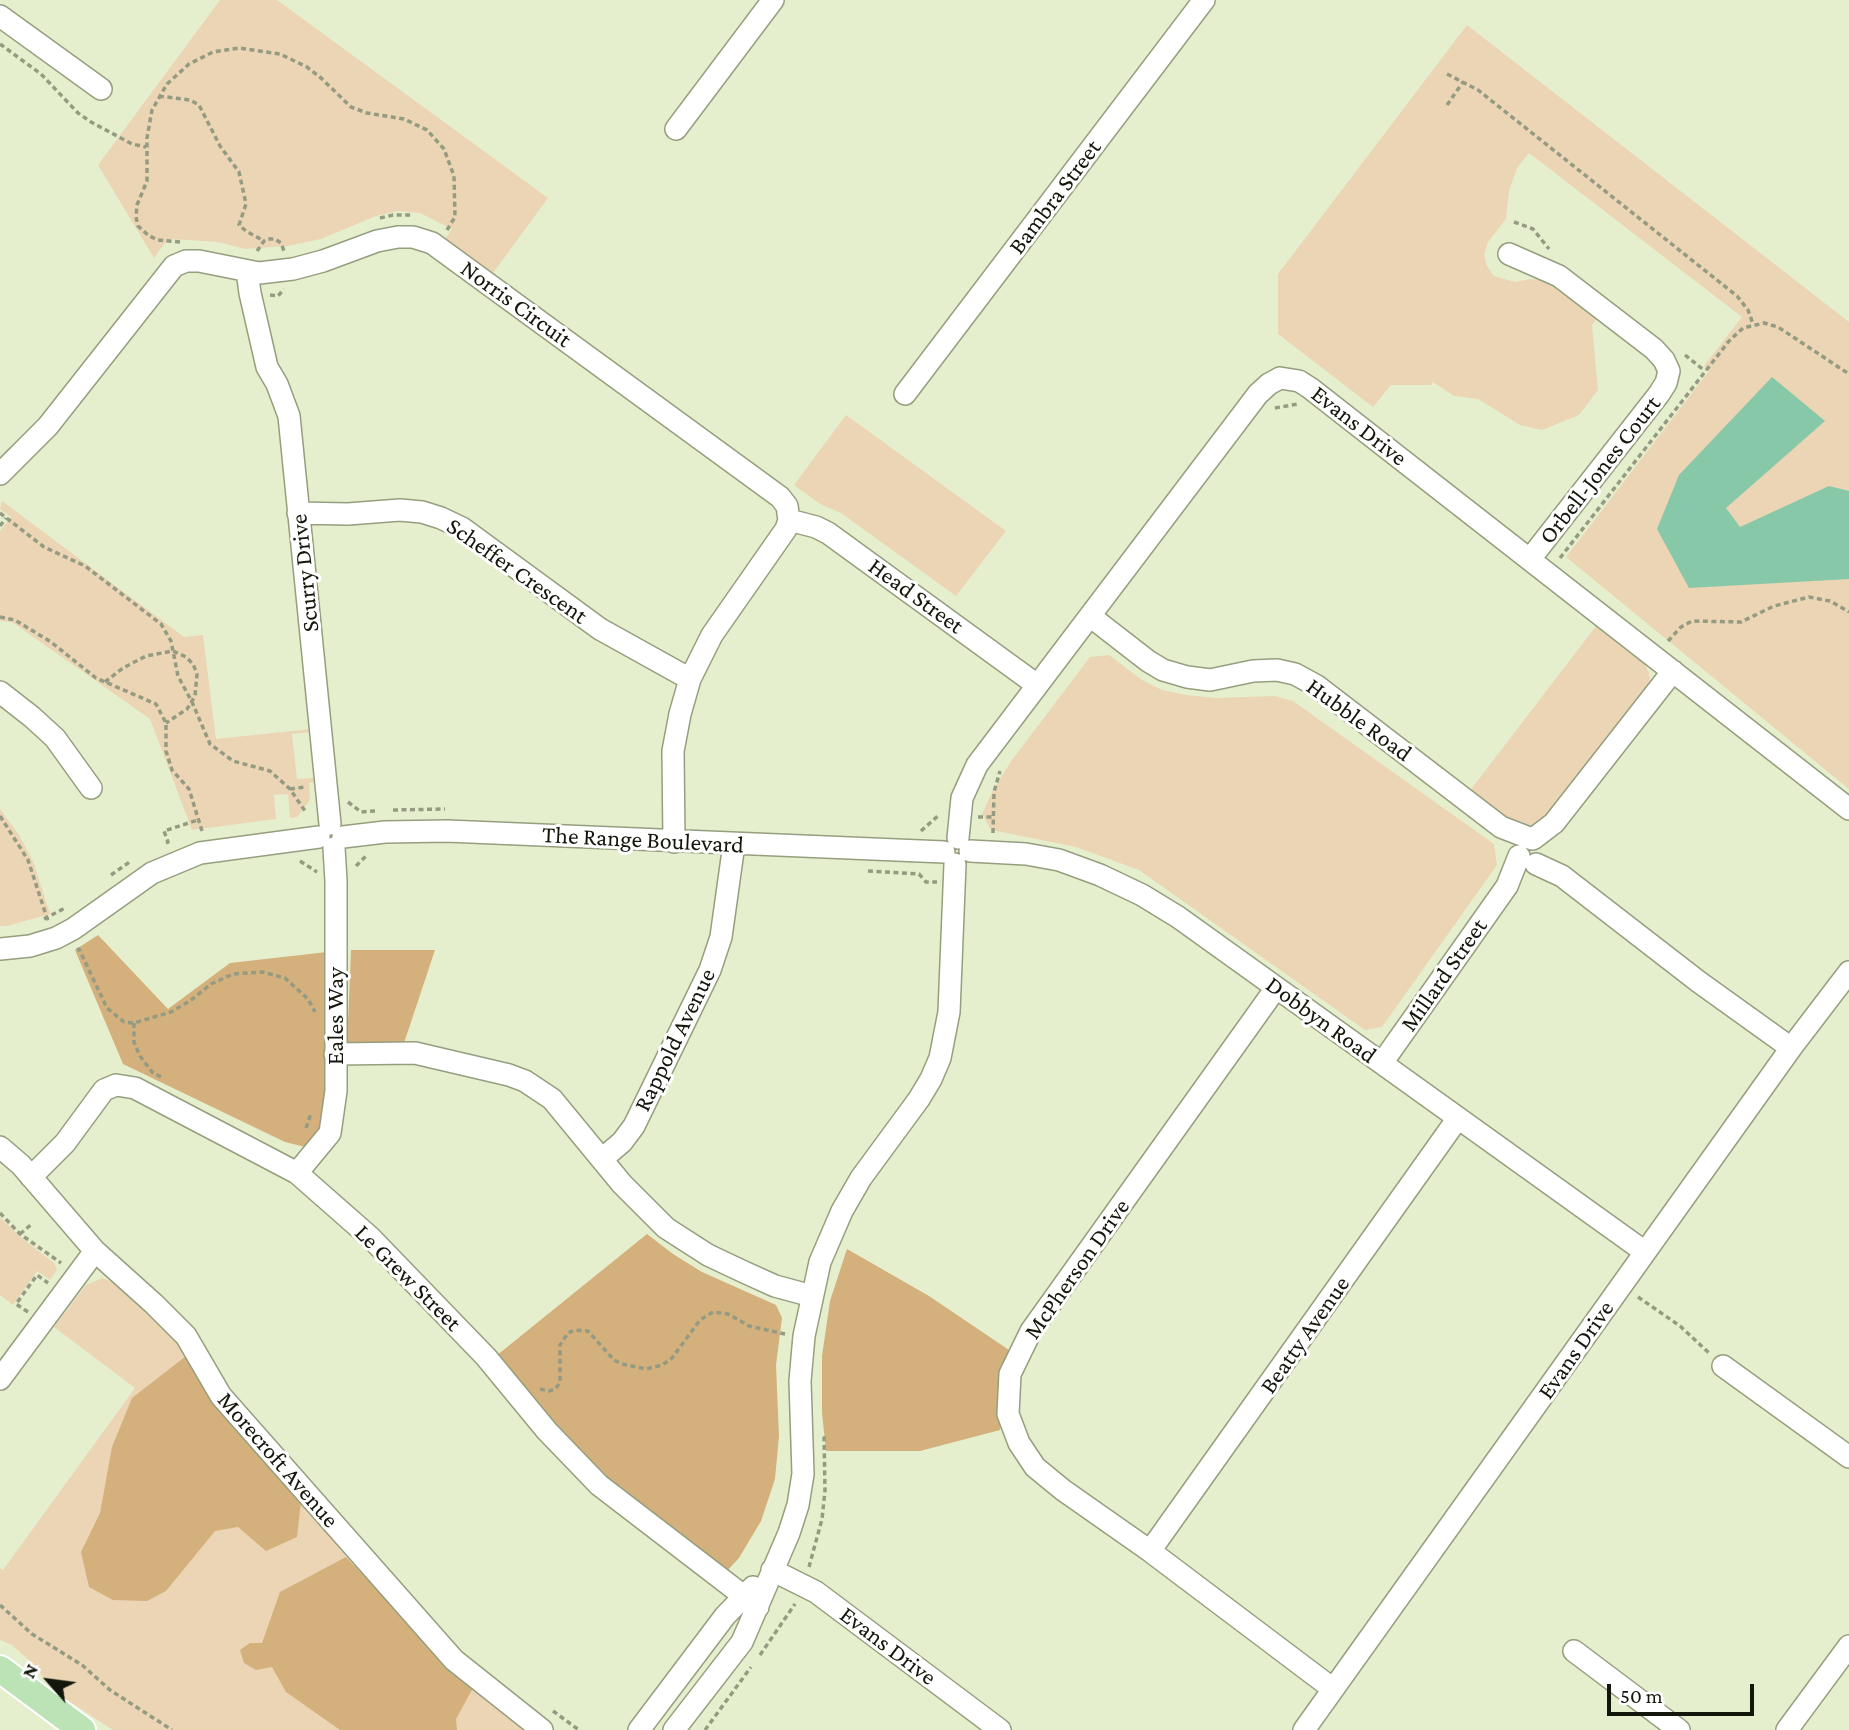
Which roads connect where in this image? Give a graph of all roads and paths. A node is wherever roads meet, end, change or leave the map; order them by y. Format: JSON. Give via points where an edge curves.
{"nodes":[{"id":1,"x":773,"y":0,"type":"edge"},
{"id":2,"x":1204,"y":0,"type":"edge"},
{"id":3,"x":0,"y":16,"type":"edge"},
{"id":4,"x":0,"y":44,"type":"edge"},
{"id":5,"x":1447,"y":74,"type":"dead end"},
{"id":6,"x":1463,"y":82,"type":"junction"},
{"id":7,"x":101,"y":89,"type":"dead end"},
{"id":8,"x":159,"y":96,"type":"junction"},
{"id":9,"x":1447,"y":105,"type":"dead end"},
{"id":10,"x":676,"y":129,"type":"dead end"},
{"id":11,"x":146,"y":147,"type":"junction"},
{"id":12,"x":422,"y":217,"type":"dead end"},
{"id":13,"x":377,"y":219,"type":"dead end"},
{"id":14,"x":454,"y":234,"type":"dead end"},
{"id":15,"x":442,"y":238,"type":"junction"},
{"id":16,"x":264,"y":241,"type":"junction"},
{"id":17,"x":184,"y":242,"type":"dead end"},
{"id":18,"x":265,"y":252,"type":"dead end"},
{"id":19,"x":274,"y":252,"type":"dead end"},
{"id":20,"x":1508,"y":254,"type":"dead end"},
{"id":21,"x":254,"y":268,"type":"junction"},
{"id":22,"x":287,"y":286,"type":"dead end"},
{"id":23,"x":1753,"y":324,"type":"junction"},
{"id":24,"x":1849,"y":374,"type":"edge"},
{"id":25,"x":905,"y":394,"type":"dead end"},
{"id":26,"x":1300,"y":404,"type":"dead end"},
{"id":27,"x":1268,"y":418,"type":"dead end"},
{"id":28,"x":0,"y":474,"type":"edge"},
{"id":29,"x":0,"y":513,"type":"edge"},
{"id":30,"x":6,"y":518,"type":"junction"},
{"id":31,"x":299,"y":520,"type":"junction"},
{"id":32,"x":789,"y":520,"type":"junction"},
{"id":33,"x":0,"y":526,"type":"edge"},
{"id":34,"x":1537,"y":565,"type":"junction"},
{"id":35,"x":1849,"y":612,"type":"edge"},
{"id":36,"x":1090,"y":616,"type":"junction"},
{"id":37,"x":0,"y":617,"type":"edge"},
{"id":38,"x":1668,"y":641,"type":"dead end"},
{"id":39,"x":173,"y":651,"type":"junction"},
{"id":40,"x":1673,"y":671,"type":"junction"},
{"id":41,"x":693,"y":673,"type":"junction"},
{"id":42,"x":105,"y":682,"type":"junction"},
{"id":43,"x":1037,"y":685,"type":"junction"},
{"id":44,"x":0,"y":692,"type":"edge"},
{"id":45,"x":192,"y":702,"type":"junction"},
{"id":46,"x":166,"y":723,"type":"junction"},
{"id":47,"x":1005,"y":762,"type":"dead end"},
{"id":48,"x":319,"y":785,"type":"junction"},
{"id":49,"x":91,"y":788,"type":"dead end"},
{"id":50,"x":289,"y":789,"type":"junction"},
{"id":51,"x":457,"y":809,"type":"dead end"},
{"id":52,"x":1849,"y":809,"type":"edge"},
{"id":53,"x":388,"y":810,"type":"dead end"},
{"id":54,"x":305,"y":811,"type":"junction"},
{"id":55,"x":374,"y":811,"type":"dead end"},
{"id":56,"x":0,"y":816,"type":"edge"},
{"id":57,"x":961,"y":816,"type":"junction"},
{"id":58,"x":993,"y":817,"type":"junction"},
{"id":59,"x":299,"y":819,"type":"dead end"},
{"id":60,"x":198,"y":820,"type":"junction"},
{"id":61,"x":209,"y":830,"type":"dead end"},
{"id":62,"x":910,"y":830,"type":"dead end"},
{"id":63,"x":202,"y":831,"type":"junction"},
{"id":64,"x":193,"y":833,"type":"dead end"},
{"id":65,"x":331,"y":837,"type":"junction"},
{"id":66,"x":668,"y":841,"type":"junction"},
{"id":67,"x":726,"y":844,"type":"junction"},
{"id":68,"x":156,"y":848,"type":"dead end"},
{"id":69,"x":992,"y":851,"type":"junction"},
{"id":70,"x":1533,"y":852,"type":"junction"},
{"id":71,"x":377,"y":854,"type":"dead end"},
{"id":72,"x":956,"y":857,"type":"junction"},
{"id":73,"x":136,"y":858,"type":"dead end"},
{"id":74,"x":292,"y":862,"type":"dead end"},
{"id":75,"x":857,"y":871,"type":"dead end"},
{"id":76,"x":109,"y":877,"type":"dead end"},
{"id":77,"x":337,"y":881,"type":"junction"},
{"id":78,"x":74,"y":902,"type":"dead end"},
{"id":79,"x":46,"y":918,"type":"junction"},
{"id":80,"x":34,"y":922,"type":"dead end"},
{"id":81,"x":55,"y":938,"type":"junction"},
{"id":82,"x":85,"y":945,"type":"dead end"},
{"id":83,"x":79,"y":948,"type":"junction"},
{"id":84,"x":0,"y":949,"type":"edge"},
{"id":85,"x":1849,"y":972,"type":"edge"},
{"id":86,"x":1276,"y":988,"type":"junction"},
{"id":87,"x":318,"y":1018,"type":"dead end"},
{"id":88,"x":134,"y":1023,"type":"junction"},
{"id":89,"x":1791,"y":1048,"type":"junction"},
{"id":90,"x":335,"y":1054,"type":"junction"},
{"id":91,"x":1382,"y":1063,"type":"junction"},
{"id":92,"x":153,"y":1097,"type":"junction"},
{"id":93,"x":313,"y":1108,"type":"dead end"},
{"id":94,"x":1458,"y":1118,"type":"junction"},
{"id":95,"x":0,"y":1147,"type":"edge"},
{"id":96,"x":602,"y":1159,"type":"junction"},
{"id":97,"x":302,"y":1167,"type":"junction"},
{"id":98,"x":31,"y":1177,"type":"junction"},
{"id":99,"x":0,"y":1213,"type":"edge"},
{"id":100,"x":33,"y":1223,"type":"dead end"},
{"id":101,"x":77,"y":1231,"type":"junction"},
{"id":102,"x":20,"y":1234,"type":"junction"},
{"id":103,"x":95,"y":1251,"type":"junction"},
{"id":104,"x":1645,"y":1252,"type":"junction"},
{"id":105,"x":50,"y":1284,"type":"dead end"},
{"id":106,"x":1621,"y":1286,"type":"junction"},
{"id":107,"x":812,"y":1296,"type":"junction"},
{"id":108,"x":22,"y":1322,"type":"dead end"},
{"id":109,"x":804,"y":1336,"type":"junction"},
{"id":110,"x":1723,"y":1366,"type":"joint"},
{"id":111,"x":0,"y":1379,"type":"edge"},
{"id":112,"x":537,"y":1388,"type":"dead end"},
{"id":113,"x":823,"y":1429,"type":"dead end"},
{"id":114,"x":1849,"y":1457,"type":"edge"},
{"id":115,"x":1150,"y":1551,"type":"junction"},
{"id":116,"x":772,"y":1570,"type":"junction"},
{"id":117,"x":804,"y":1584,"type":"junction"},
{"id":118,"x":751,"y":1601,"type":"junction"},
{"id":119,"x":0,"y":1605,"type":"edge"},
{"id":120,"x":1849,"y":1646,"type":"edge"},
{"id":121,"x":1574,"y":1651,"type":"dead end"},
{"id":122,"x":0,"y":1669,"type":"edge"},
{"id":123,"x":1333,"y":1689,"type":"junction"},
{"id":124,"x":548,"y":1707,"type":"dead end"},
{"id":125,"x":82,"y":1730,"type":"edge"},
{"id":126,"x":173,"y":1730,"type":"edge"},
{"id":127,"x":542,"y":1730,"type":"edge"},
{"id":128,"x":579,"y":1730,"type":"edge"},
{"id":129,"x":639,"y":1730,"type":"edge"},
{"id":130,"x":674,"y":1730,"type":"edge"},
{"id":131,"x":705,"y":1730,"type":"edge"},
{"id":132,"x":1000,"y":1730,"type":"edge"},
{"id":133,"x":1304,"y":1730,"type":"edge"},
{"id":134,"x":1679,"y":1730,"type":"edge"},
{"id":135,"x":1787,"y":1730,"type":"edge"}],
"edges":[{"from":1,"to":10,"type":"street"},
{"from":2,"to":25,"type":"street","name":"Bambra Street"},
{"from":3,"to":7,"type":"street"},
{"from":4,"to":11,"type":"path","via":[[41,74],[78,113],[132,144]]},
{"from":5,"to":6,"type":"path"},
{"from":6,"to":9,"type":"path"},
{"from":6,"to":23,"type":"path","via":[[1555,149],[1737,296]]},
{"from":8,"to":11,"type":"path"},
{"from":8,"to":15,"type":"path","via":[[177,73],[213,52],[239,48],[280,54],[307,67],[351,107],[404,119],[436,139],[450,162],[455,184],[455,217]]},
{"from":8,"to":16,"type":"path","via":[[199,105],[239,172],[246,204],[239,225]]},
{"from":11,"to":17,"type":"path","via":[[147,181],[137,205],[138,226],[157,240]]},
{"from":12,"to":13,"type":"path","via":[[408,214]]},
{"from":14,"to":15,"type":"path"},
{"from":15,"to":21,"type":"street","name":"Norris Circuit","via":[[398,237],[303,267]]},
{"from":15,"to":32,"type":"street","name":"Norris Circuit","via":[[780,497]]},
{"from":16,"to":19,"type":"path","via":[[281,243],[284,251]]},
{"from":16,"to":21,"type":"path"},
{"from":18,"to":21,"type":"path"},
{"from":20,"to":34,"type":"street","name":"Orbell-Jones Court","via":[[1559,276],[1654,349],[1669,371],[1659,394]]},
{"from":21,"to":22,"type":"path","via":[[278,296]]},
{"from":21,"to":28,"type":"street","name":"Norris Circuit","via":[[199,261],[174,266],[48,426]]},
{"from":21,"to":31,"type":"street","name":"Scurry Drive","via":[[250,293],[267,367],[289,416]]},
{"from":23,"to":24,"type":"path","via":[[1784,330]]},
{"from":23,"to":34,"type":"path","via":[[1729,341],[1560,558]]},
{"from":26,"to":27,"type":"path","via":[[1276,407]]},
{"from":29,"to":30,"type":"path"},
{"from":30,"to":33,"type":"path"},
{"from":30,"to":39,"type":"path","via":[[44,547],[85,566],[156,620],[168,632]]},
{"from":31,"to":41,"type":"street","name":"Scheffer Crescent","via":[[400,510],[442,518],[600,629]]},
{"from":31,"to":48,"type":"street","name":"Scurry Drive"},
{"from":32,"to":41,"type":"street","via":[[712,635]]},
{"from":32,"to":43,"type":"street","name":"Head Street","via":[[828,533]]},
{"from":34,"to":36,"type":"street","name":"Evans Drive","via":[[1310,388],[1280,378],[1258,394]]},
{"from":34,"to":40,"type":"street","name":"Evans Drive"},
{"from":35,"to":38,"type":"path","via":[[1830,601],[1809,597],[1774,606],[1741,622],[1692,621]]},
{"from":36,"to":43,"type":"street","name":"Evans Drive"},
{"from":36,"to":70,"type":"street","name":"Hubble Road","via":[[1148,661],[1186,677],[1210,680],[1277,670],[1295,674],[1317,686]]},
{"from":37,"to":42,"type":"path","via":[[15,620],[51,642]]},
{"from":39,"to":42,"type":"path","via":[[137,660]]},
{"from":39,"to":45,"type":"path","via":[[178,676]]},
{"from":39,"to":45,"type":"path","via":[[193,664],[197,686]]},
{"from":40,"to":52,"type":"street","name":"Evans Drive"},
{"from":40,"to":70,"type":"street","name":"Millard Street"},
{"from":41,"to":66,"type":"street","via":[[673,751],[675,805]]},
{"from":42,"to":46,"type":"path","via":[[154,702]]},
{"from":43,"to":57,"type":"street","name":"Evans Drive","via":[[977,765],[962,798]]},
{"from":44,"to":49,"type":"street","via":[[55,738]]},
{"from":45,"to":46,"type":"path"},
{"from":45,"to":50,"type":"path","via":[[218,752],[270,771]]},
{"from":46,"to":60,"type":"path","via":[[166,751],[172,770],[189,789]]},
{"from":47,"to":58,"type":"path","via":[[996,779]]},
{"from":48,"to":50,"type":"path"},
{"from":48,"to":54,"type":"path"},
{"from":48,"to":55,"type":"path","via":[[342,781],[343,799],[361,812]]},
{"from":48,"to":65,"type":"street","name":"Scurry Drive"},
{"from":50,"to":54,"type":"path"},
{"from":51,"to":53,"type":"path"},
{"from":54,"to":59,"type":"path"},
{"from":56,"to":79,"type":"path","via":[[28,860]]},
{"from":57,"to":58,"type":"path"},
{"from":57,"to":62,"type":"path","via":[[939,815],[922,831]]},
{"from":57,"to":72,"type":"street","name":"Evans Drive"},
{"from":58,"to":69,"type":"path"},
{"from":60,"to":63,"type":"path"},
{"from":60,"to":68,"type":"path","via":[[164,831],[168,842]]},
{"from":61,"to":63,"type":"path"},
{"from":63,"to":64,"type":"path"},
{"from":65,"to":66,"type":"street","name":"The Range Boulevard","via":[[425,831]]},
{"from":65,"to":77,"type":"street","name":"Eales Way"},
{"from":65,"to":81,"type":"street","name":"The Range Boulevard","via":[[200,853],[132,885]]},
{"from":66,"to":67,"type":"street","name":"The Range Boulevard"},
{"from":67,"to":72,"type":"street","name":"The Range Boulevard"},
{"from":67,"to":96,"type":"street","name":"Rappold Avenue","via":[[718,864],[724,909],[721,937],[710,970],[634,1126]]},
{"from":69,"to":72,"type":"street","name":"Dobbyn Road"},
{"from":69,"to":86,"type":"street","name":"Dobbyn Road","via":[[1059,860],[1142,895]]},
{"from":70,"to":89,"type":"street","name":"Hubble Road"},
{"from":70,"to":91,"type":"street","name":"Millard Street"},
{"from":71,"to":77,"type":"path","via":[[365,855],[351,879]]},
{"from":72,"to":75,"type":"path","via":[[926,882],[919,874]]},
{"from":72,"to":107,"type":"street","via":[[949,1012],[940,1058],[919,1099],[842,1211],[820,1262]]},
{"from":73,"to":76,"type":"path"},
{"from":74,"to":77,"type":"path","via":[[303,861],[321,875],[322,883]]},
{"from":77,"to":90,"type":"street","name":"Eales Way"},
{"from":78,"to":79,"type":"path"},
{"from":79,"to":80,"type":"path"},
{"from":79,"to":81,"type":"path"},
{"from":81,"to":83,"type":"path","via":[[64,956]]},
{"from":81,"to":84,"type":"street","name":"The Range Boulevard"},
{"from":82,"to":83,"type":"path"},
{"from":83,"to":88,"type":"path","via":[[107,1008],[124,1022]]},
{"from":85,"to":89,"type":"street","name":"Evans Drive"},
{"from":86,"to":91,"type":"street","name":"Dobbyn Road"},
{"from":86,"to":115,"type":"street","name":"McPherson Drive","via":[[1031,1331],[1010,1374],[1008,1414],[1035,1467]]},
{"from":87,"to":88,"type":"path","via":[[309,999],[285,978],[262,972],[233,974],[171,1012]]},
{"from":88,"to":92,"type":"path","via":[[140,1056],[162,1077]]},
{"from":89,"to":104,"type":"street","name":"Evans Drive"},
{"from":90,"to":96,"type":"street","via":[[415,1053],[525,1081],[552,1099]]},
{"from":90,"to":97,"type":"street","name":"Eales Way","via":[[330,1133]]},
{"from":91,"to":94,"type":"street","name":"Dobbyn Road"},
{"from":92,"to":97,"type":"street","name":"Le Grew Street"},
{"from":92,"to":98,"type":"street","name":"Le Grew Street","via":[[116,1085],[104,1090],[65,1143]]},
{"from":93,"to":97,"type":"path","via":[[301,1140]]},
{"from":94,"to":104,"type":"street","name":"Dobbyn Road"},
{"from":94,"to":115,"type":"street","name":"Beatty Avenue"},
{"from":95,"to":98,"type":"street","name":"Morecroft Avenue"},
{"from":96,"to":107,"type":"street","via":[[637,1200],[685,1241],[775,1286]]},
{"from":97,"to":118,"type":"street","name":"Le Grew Street","via":[[486,1356],[547,1431],[599,1485]]},
{"from":98,"to":101,"type":"street","name":"Morecroft Avenue"},
{"from":99,"to":102,"type":"path"},
{"from":100,"to":102,"type":"path"},
{"from":101,"to":102,"type":"path","via":[[66,1240],[69,1253],[64,1265]]},
{"from":101,"to":103,"type":"street","name":"Morecroft Avenue"},
{"from":103,"to":111,"type":"street"},
{"from":103,"to":127,"type":"street","name":"Morecroft Avenue","via":[[186,1336],[221,1396],[454,1660]]},
{"from":104,"to":106,"type":"street","name":"Evans Drive"},
{"from":105,"to":108,"type":"path","via":[[37,1275],[16,1304],[29,1312]]},
{"from":106,"to":110,"type":"path","via":[[1680,1326]]},
{"from":106,"to":123,"type":"street","name":"Evans Drive"},
{"from":107,"to":109,"type":"street"},
{"from":109,"to":112,"type":"path","via":[[749,1326],[713,1312],[700,1320],[673,1358],[646,1368],[614,1360],[588,1331],[574,1330],[560,1345],[560,1383],[549,1391]]},
{"from":109,"to":116,"type":"street","via":[[800,1381],[803,1474],[789,1533]]},
{"from":110,"to":114,"type":"street"},
{"from":113,"to":117,"type":"path","via":[[822,1519]]},
{"from":115,"to":123,"type":"street","name":"McPherson Drive"},
{"from":116,"to":117,"type":"street","name":"Evans Drive"},
{"from":116,"to":118,"type":"street"},
{"from":117,"to":131,"type":"path","via":[[786,1618]]},
{"from":117,"to":132,"type":"street","name":"Evans Drive"},
{"from":118,"to":129,"type":"street","via":[[724,1616]]},
{"from":118,"to":130,"type":"street","via":[[742,1642]]},
{"from":119,"to":126,"type":"path","via":[[110,1690]]},
{"from":120,"to":135,"type":"street"},
{"from":121,"to":134,"type":"street"},
{"from":122,"to":125,"type":"main road"},
{"from":123,"to":133,"type":"street","name":"Evans Drive"},
{"from":124,"to":128,"type":"path"}]}
